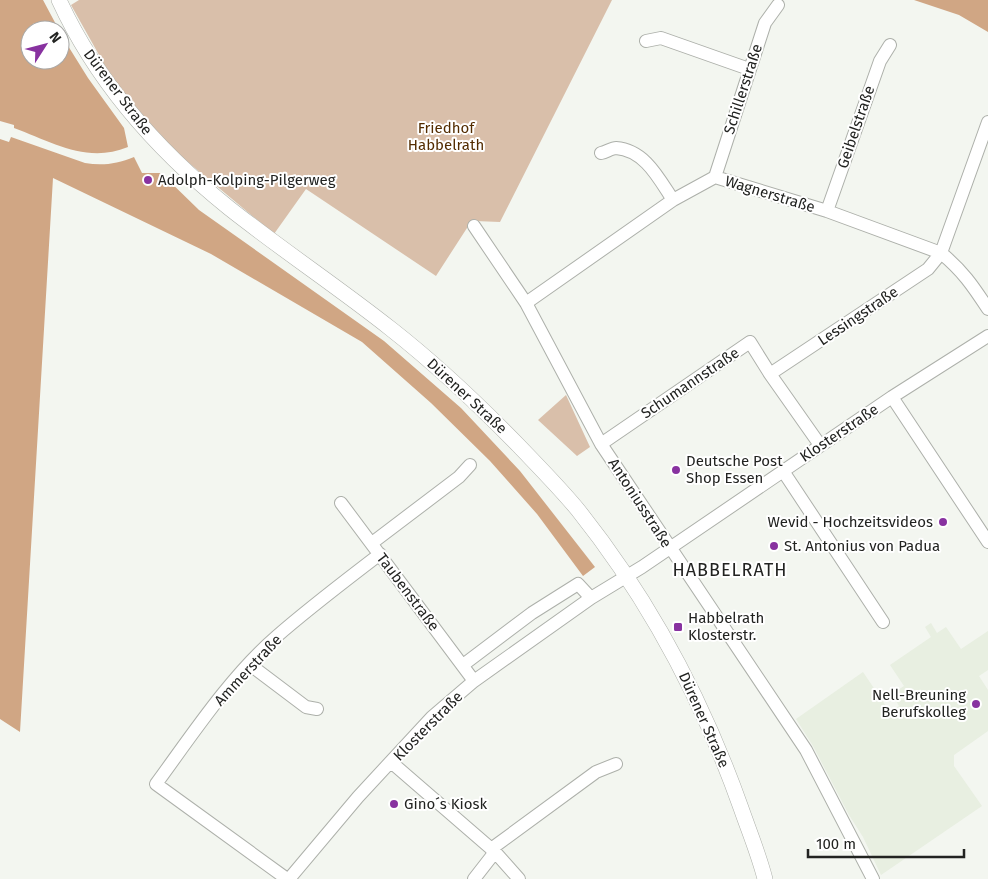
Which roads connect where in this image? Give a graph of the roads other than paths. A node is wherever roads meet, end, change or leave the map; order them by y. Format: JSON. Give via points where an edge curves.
{"nodes":[{"id":1,"x":58,"y":0,"type":"edge"},
{"id":2,"x":778,"y":5,"type":"dead end"},
{"id":3,"x":646,"y":41,"type":"dead end"},
{"id":4,"x":890,"y":45,"type":"dead end"},
{"id":5,"x":749,"y":69,"type":"junction"},
{"id":6,"x":988,"y":122,"type":"edge"},
{"id":7,"x":601,"y":153,"type":"dead end"},
{"id":8,"x":715,"y":177,"type":"junction"},
{"id":9,"x":673,"y":200,"type":"junction"},
{"id":10,"x":827,"y":212,"type":"junction"},
{"id":11,"x":474,"y":226,"type":"dead end"},
{"id":12,"x":941,"y":253,"type":"junction"},
{"id":13,"x":526,"y":303,"type":"junction"},
{"id":14,"x":988,"y":309,"type":"edge"},
{"id":15,"x":988,"y":336,"type":"edge"},
{"id":16,"x":770,"y":374,"type":"junction"},
{"id":17,"x":892,"y":397,"type":"junction"},
{"id":18,"x":601,"y":444,"type":"junction"},
{"id":19,"x":820,"y":446,"type":"junction"},
{"id":20,"x":470,"y":465,"type":"dead end"},
{"id":21,"x":783,"y":471,"type":"junction"},
{"id":22,"x":340,"y":503,"type":"dead end"},
{"id":23,"x":988,"y":542,"type":"edge"},
{"id":24,"x":670,"y":548,"type":"junction"},
{"id":25,"x":376,"y":549,"type":"junction"},
{"id":26,"x":625,"y":576,"type":"junction"},
{"id":27,"x":591,"y":598,"type":"junction"},
{"id":28,"x":883,"y":622,"type":"dead end"},
{"id":29,"x":250,"y":664,"type":"junction"},
{"id":30,"x":464,"y":665,"type":"junction"},
{"id":31,"x":474,"y":681,"type":"junction"},
{"id":32,"x":317,"y":709,"type":"dead end"},
{"id":33,"x":391,"y":762,"type":"junction"},
{"id":34,"x":616,"y":764,"type":"dead end"},
{"id":35,"x":493,"y":850,"type":"junction"},
{"id":36,"x":288,"y":879,"type":"edge"},
{"id":37,"x":474,"y":879,"type":"edge"},
{"id":38,"x":519,"y":879,"type":"edge"},
{"id":39,"x":765,"y":879,"type":"edge"},
{"id":40,"x":873,"y":879,"type":"edge"}],
"edges":[{"from":1,"to":26,"type":"main road","name":"Dürener Straße","via":[[107,83],[152,138],[227,207],[392,330],[469,396],[578,510]]},
{"from":2,"to":5,"type":"street","name":"Schillerstraße","via":[[765,23]]},
{"from":3,"to":5,"type":"street","via":[[661,38]]},
{"from":4,"to":10,"type":"street","name":"Geibelstraße","via":[[880,60]]},
{"from":5,"to":8,"type":"street","name":"Schillerstraße"},
{"from":6,"to":12,"type":"street"},
{"from":7,"to":9,"type":"street","via":[[615,148],[634,154],[647,163]]},
{"from":8,"to":9,"type":"street","name":"Wagnerstraße"},
{"from":8,"to":10,"type":"street","name":"Wagnerstraße"},
{"from":9,"to":13,"type":"street","name":"Wagnerstraße"},
{"from":10,"to":12,"type":"street","name":"Wagnerstraße"},
{"from":11,"to":13,"type":"street","name":"Antoniusstraße"},
{"from":12,"to":14,"type":"street","name":"Wagnerstraße","via":[[969,280]]},
{"from":12,"to":16,"type":"street","name":"Lessingstraße","via":[[928,269]]},
{"from":13,"to":18,"type":"street","name":"Antoniusstraße"},
{"from":15,"to":17,"type":"street","name":"Klosterstraße"},
{"from":16,"to":18,"type":"street","name":"Schumannstraße","via":[[750,342]]},
{"from":16,"to":19,"type":"street","name":"Schumannstraße"},
{"from":17,"to":19,"type":"street","name":"Klosterstraße"},
{"from":17,"to":23,"type":"street"},
{"from":18,"to":24,"type":"street","name":"Antoniusstraße"},
{"from":19,"to":21,"type":"street","name":"Klosterstraße"},
{"from":20,"to":25,"type":"street","name":"Ammerstraße"},
{"from":21,"to":24,"type":"street","name":"Klosterstraße"},
{"from":21,"to":28,"type":"street"},
{"from":22,"to":25,"type":"street","name":"Taubenstraße"},
{"from":24,"to":26,"type":"street","name":"Klosterstraße"},
{"from":24,"to":40,"type":"street","name":"Antoniusstraße","via":[[806,750]]},
{"from":25,"to":29,"type":"street","name":"Ammerstraße","via":[[275,637]]},
{"from":25,"to":30,"type":"street","name":"Taubenstraße"},
{"from":26,"to":27,"type":"street","name":"Klosterstraße"},
{"from":26,"to":39,"type":"main road","name":"Dürener Straße","via":[[669,646],[710,727]]},
{"from":27,"to":30,"type":"street","via":[[578,584],[532,613]]},
{"from":27,"to":31,"type":"street","name":"Klosterstraße"},
{"from":29,"to":32,"type":"street","via":[[306,707]]},
{"from":29,"to":36,"type":"street","name":"Ammerstraße","via":[[156,784]]},
{"from":30,"to":31,"type":"street","name":"Taubenstraße"},
{"from":31,"to":33,"type":"street","name":"Klosterstraße","via":[[432,718]]},
{"from":33,"to":35,"type":"street"},
{"from":33,"to":36,"type":"street","name":"Klosterstraße"},
{"from":34,"to":35,"type":"street","via":[[596,772]]},
{"from":35,"to":37,"type":"street"},
{"from":35,"to":38,"type":"street"}]}
